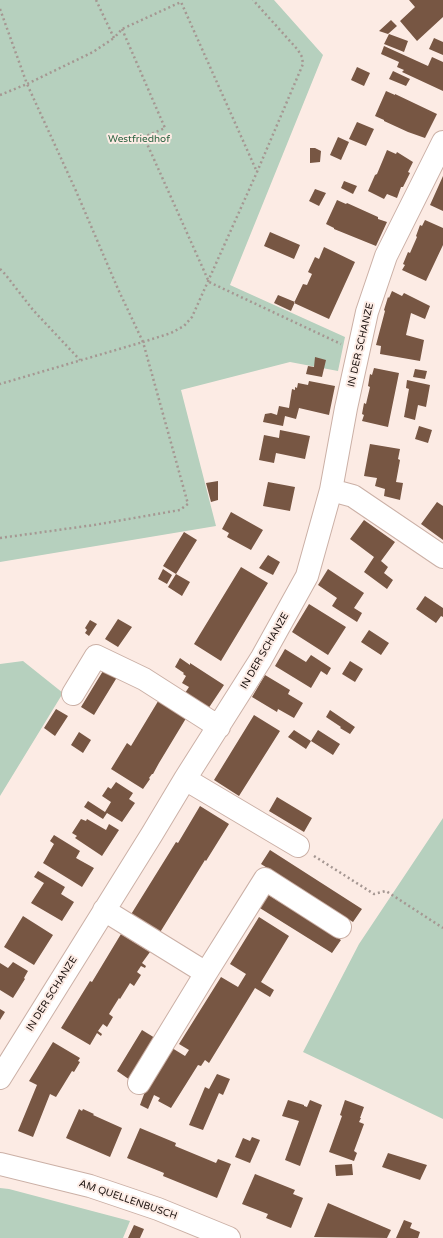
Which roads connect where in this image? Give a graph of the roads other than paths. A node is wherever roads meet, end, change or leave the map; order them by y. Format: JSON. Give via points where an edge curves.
{"nodes":[{"id":1,"x":443,"y":142,"type":"edge"},
{"id":2,"x":331,"y":490,"type":"junction"},
{"id":3,"x":443,"y":557,"type":"edge"},
{"id":4,"x":73,"y":694,"type":"dead end"},
{"id":5,"x":218,"y":727,"type":"junction"},
{"id":6,"x":185,"y":779,"type":"junction"},
{"id":7,"x":298,"y":846,"type":"road end"},
{"id":8,"x":104,"y":910,"type":"junction"},
{"id":9,"x":340,"y":928,"type":"dead end"},
{"id":10,"x":206,"y":973,"type":"junction"},
{"id":11,"x":0,"y":1078,"type":"edge"},
{"id":12,"x":139,"y":1083,"type":"dead end"},
{"id":13,"x":0,"y":1164,"type":"edge"},
{"id":14,"x":229,"y":1238,"type":"edge"}],
"edges":[{"from":1,"to":2,"type":"street","name":"IN DER SCHANZE","via":[[386,256],[367,312]]},
{"from":2,"to":3,"type":"street","via":[[353,496]]},
{"from":2,"to":5,"type":"street","name":"IN DER SCHANZE","via":[[306,576],[261,659]]},
{"from":4,"to":5,"type":"street","via":[[96,656],[144,679]]},
{"from":5,"to":6,"type":"street","name":"IN DER SCHANZE"},
{"from":6,"to":7,"type":"street"},
{"from":6,"to":8,"type":"street","name":"IN DER SCHANZE"},
{"from":8,"to":10,"type":"street"},
{"from":8,"to":11,"type":"street","name":"IN DER SCHANZE"},
{"from":9,"to":10,"type":"street","via":[[265,879]]},
{"from":10,"to":12,"type":"street"},
{"from":13,"to":14,"type":"street","name":"AM QUELLENBUSCH","via":[[90,1186],[158,1209]]}]}
